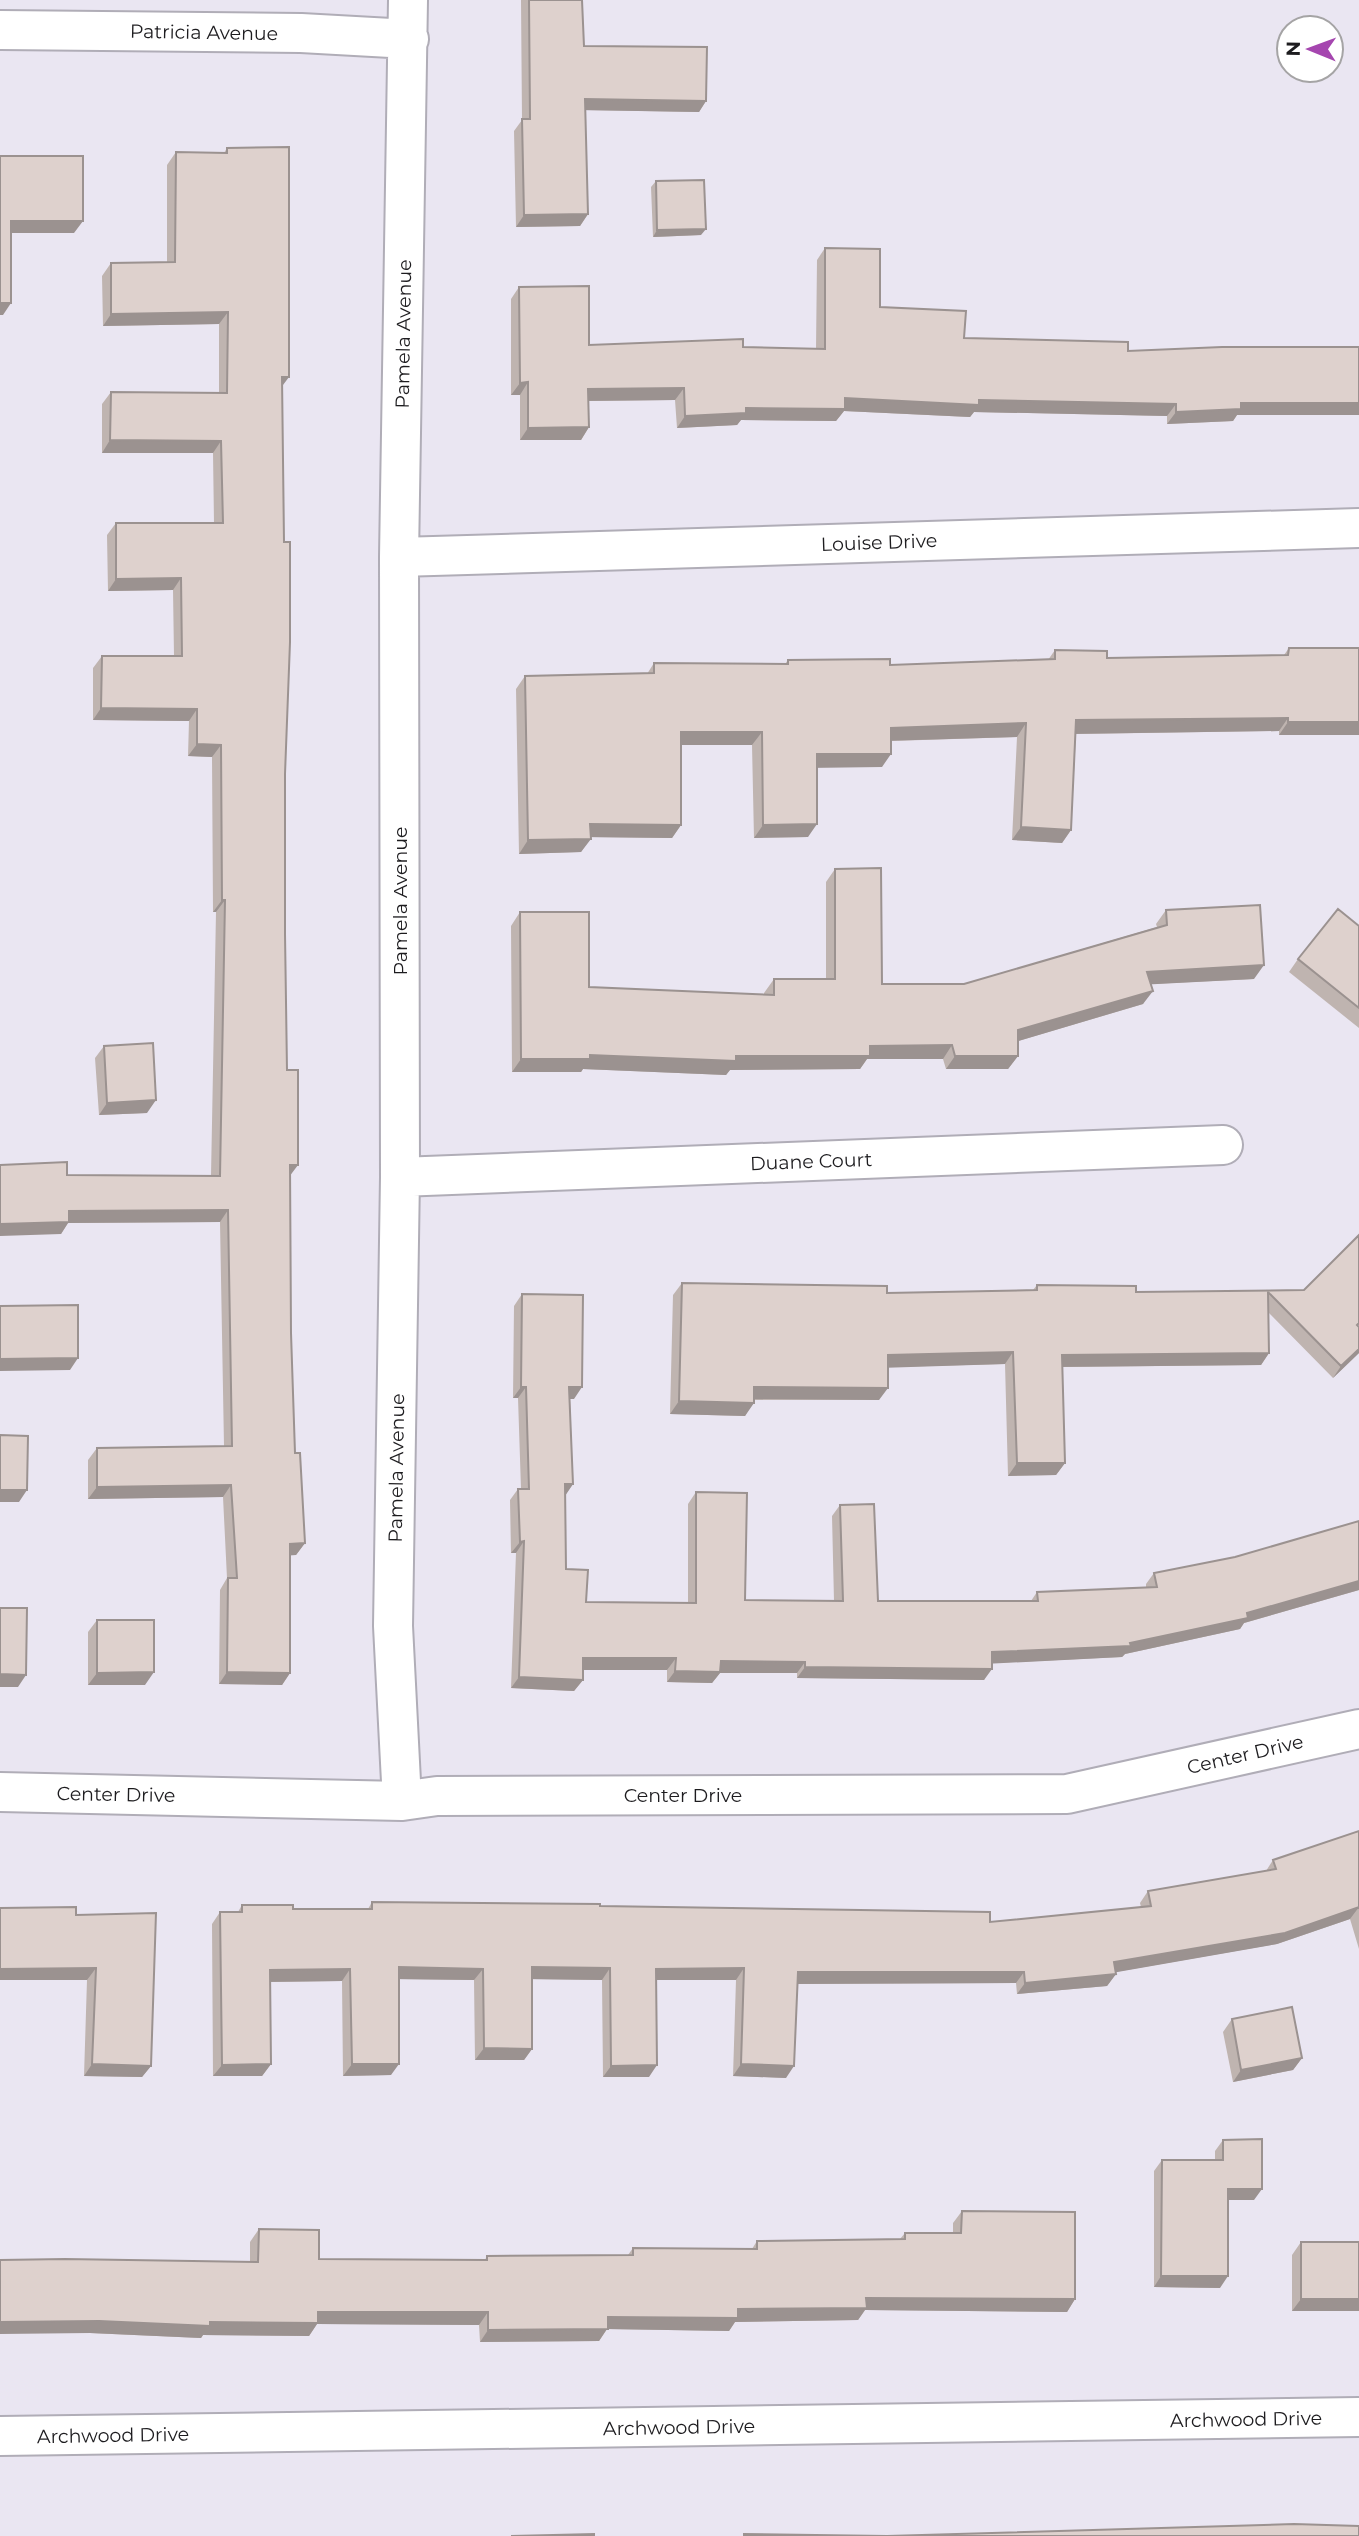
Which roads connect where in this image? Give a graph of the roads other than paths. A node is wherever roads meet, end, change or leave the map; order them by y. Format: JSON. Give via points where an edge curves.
{"nodes":[{"id":1,"x":408,"y":0,"type":"edge"},
{"id":2,"x":0,"y":30,"type":"edge"},
{"id":3,"x":409,"y":39,"type":"junction"},
{"id":4,"x":1359,"y":528,"type":"edge"},
{"id":5,"x":399,"y":557,"type":"junction"},
{"id":6,"x":1223,"y":1145,"type":"dead end"},
{"id":7,"x":400,"y":1177,"type":"junction"},
{"id":8,"x":1359,"y":1729,"type":"edge"},
{"id":9,"x":0,"y":1792,"type":"edge"},
{"id":10,"x":402,"y":1801,"type":"junction"},
{"id":11,"x":1359,"y":2417,"type":"edge"},
{"id":12,"x":0,"y":2436,"type":"edge"}],
"edges":[{"from":1,"to":3,"type":"street","name":"Pamela Avenue"},
{"from":2,"to":3,"type":"street","name":"Patricia Avenue","via":[[301,33]]},
{"from":3,"to":5,"type":"street","name":"Pamela Avenue"},
{"from":4,"to":5,"type":"street","name":"Louise Drive"},
{"from":5,"to":7,"type":"street","name":"Pamela Avenue"},
{"from":6,"to":7,"type":"street","name":"Duane Court"},
{"from":7,"to":10,"type":"street","name":"Pamela Avenue","via":[[393,1626]]},
{"from":8,"to":10,"type":"street","name":"Center Drive","via":[[1067,1794],[437,1796]]},
{"from":9,"to":10,"type":"street","name":"Center Drive"},
{"from":11,"to":12,"type":"street","name":"Archwood Drive"}]}
